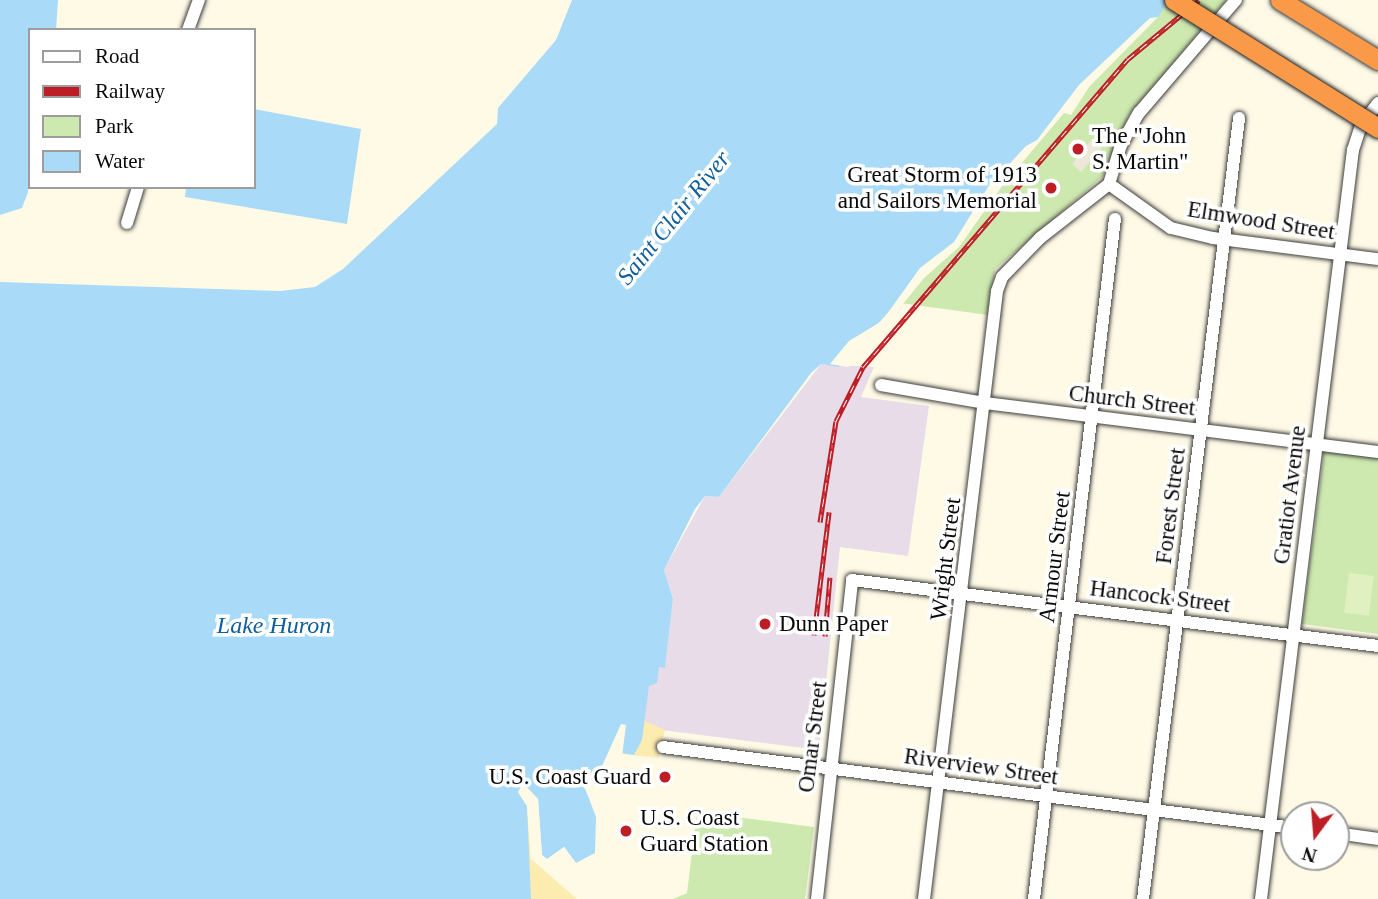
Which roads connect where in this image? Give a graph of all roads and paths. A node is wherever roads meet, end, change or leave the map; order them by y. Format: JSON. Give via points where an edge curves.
{"nodes":[{"id":1,"x":199,"y":0,"type":"edge"},
{"id":2,"x":1174,"y":0,"type":"edge"},
{"id":3,"x":1236,"y":0,"type":"edge"},
{"id":4,"x":1280,"y":0,"type":"edge"},
{"id":5,"x":189,"y":28,"type":"edge"},
{"id":6,"x":1378,"y":60,"type":"edge"},
{"id":7,"x":1378,"y":103,"type":"edge"},
{"id":8,"x":1239,"y":118,"type":"dead end"},
{"id":9,"x":1378,"y":128,"type":"edge"},
{"id":10,"x":1109,"y":184,"type":"junction"},
{"id":11,"x":137,"y":189,"type":"edge"},
{"id":12,"x":1115,"y":219,"type":"dead end"},
{"id":13,"x":127,"y":223,"type":"dead end"},
{"id":14,"x":1225,"y":239,"type":"junction"},
{"id":15,"x":1341,"y":254,"type":"junction"},
{"id":16,"x":1378,"y":259,"type":"edge"},
{"id":17,"x":881,"y":385,"type":"dead end"},
{"id":18,"x":985,"y":403,"type":"junction"},
{"id":19,"x":1093,"y":417,"type":"junction"},
{"id":20,"x":1202,"y":430,"type":"junction"},
{"id":21,"x":1317,"y":445,"type":"junction"},
{"id":22,"x":1378,"y":452,"type":"edge"},
{"id":23,"x":852,"y":580,"type":"joint"},
{"id":24,"x":963,"y":594,"type":"junction"},
{"id":25,"x":1070,"y":606,"type":"junction"},
{"id":26,"x":1178,"y":621,"type":"junction"},
{"id":27,"x":1294,"y":635,"type":"junction"},
{"id":28,"x":1378,"y":646,"type":"edge"},
{"id":29,"x":663,"y":747,"type":"dead end"},
{"id":30,"x":831,"y":765,"type":"junction"},
{"id":31,"x":938,"y":783,"type":"junction"},
{"id":32,"x":1047,"y":798,"type":"junction"},
{"id":33,"x":1154,"y":810,"type":"junction"},
{"id":34,"x":1270,"y":824,"type":"junction"},
{"id":35,"x":1280,"y":826,"type":"edge"},
{"id":36,"x":1350,"y":835,"type":"edge"},
{"id":37,"x":1378,"y":839,"type":"edge"},
{"id":38,"x":817,"y":899,"type":"edge"},
{"id":39,"x":924,"y":899,"type":"edge"},
{"id":40,"x":1034,"y":899,"type":"edge"},
{"id":41,"x":1143,"y":899,"type":"edge"},
{"id":42,"x":1261,"y":899,"type":"edge"}],
"edges":[{"from":1,"to":5,"type":"street"},
{"from":2,"to":9,"type":"highway","bridge":true},
{"from":3,"to":10,"type":"street","via":[[1139,113],[1121,145]]},
{"from":4,"to":6,"type":"highway"},
{"from":7,"to":15,"type":"street","name":"Gratiot Avenue","via":[[1362,125],[1353,150]]},
{"from":8,"to":14,"type":"street","name":"Forest Street"},
{"from":10,"to":14,"type":"street","name":"Elmwood Street","via":[[1171,228]]},
{"from":10,"to":18,"type":"street","name":"Wright Street","via":[[1040,238],[999,284]]},
{"from":11,"to":13,"type":"street"},
{"from":12,"to":19,"type":"street","name":"Armour Street"},
{"from":14,"to":15,"type":"street","name":"Elmwood Street"},
{"from":14,"to":20,"type":"street","name":"Forest Street"},
{"from":15,"to":16,"type":"street","name":"Elmwood Street"},
{"from":15,"to":21,"type":"street","name":"Gratiot Avenue"},
{"from":17,"to":18,"type":"street","name":"Church Street"},
{"from":18,"to":19,"type":"street","name":"Church Street"},
{"from":18,"to":24,"type":"street","name":"Wright Street"},
{"from":19,"to":20,"type":"street","name":"Church Street"},
{"from":19,"to":25,"type":"street","name":"Armour Street"},
{"from":20,"to":21,"type":"street","name":"Church Street"},
{"from":20,"to":26,"type":"street","name":"Forest Street"},
{"from":21,"to":22,"type":"street","name":"Church Street"},
{"from":21,"to":27,"type":"street","name":"Gratiot Avenue"},
{"from":23,"to":24,"type":"street","name":"Hancock Street"},
{"from":23,"to":30,"type":"street","name":"Omar Street"},
{"from":24,"to":25,"type":"street","name":"Hancock Street"},
{"from":24,"to":31,"type":"street","name":"Wright Street"},
{"from":25,"to":26,"type":"street","name":"Hancock Street"},
{"from":25,"to":32,"type":"street","name":"Armour Street"},
{"from":26,"to":27,"type":"street","name":"Hancock Street"},
{"from":26,"to":33,"type":"street","name":"Forest Street"},
{"from":27,"to":28,"type":"street","name":"Hancock Street"},
{"from":27,"to":34,"type":"street","name":"Gratiot Avenue"},
{"from":29,"to":30,"type":"street","name":"Riverview Street"},
{"from":30,"to":31,"type":"street","name":"Riverview Street"},
{"from":30,"to":38,"type":"street","name":"Omar Street"},
{"from":31,"to":32,"type":"street","name":"Riverview Street"},
{"from":31,"to":39,"type":"street","name":"Wright Street"},
{"from":32,"to":33,"type":"street","name":"Riverview Street"},
{"from":32,"to":40,"type":"street","name":"Armour Street"},
{"from":33,"to":34,"type":"street","name":"Riverview Street"},
{"from":33,"to":41,"type":"street","name":"Forest Street"},
{"from":34,"to":35,"type":"street","name":"Riverview Street"},
{"from":34,"to":42,"type":"street","name":"Gratiot Avenue"},
{"from":36,"to":37,"type":"street"}]}
